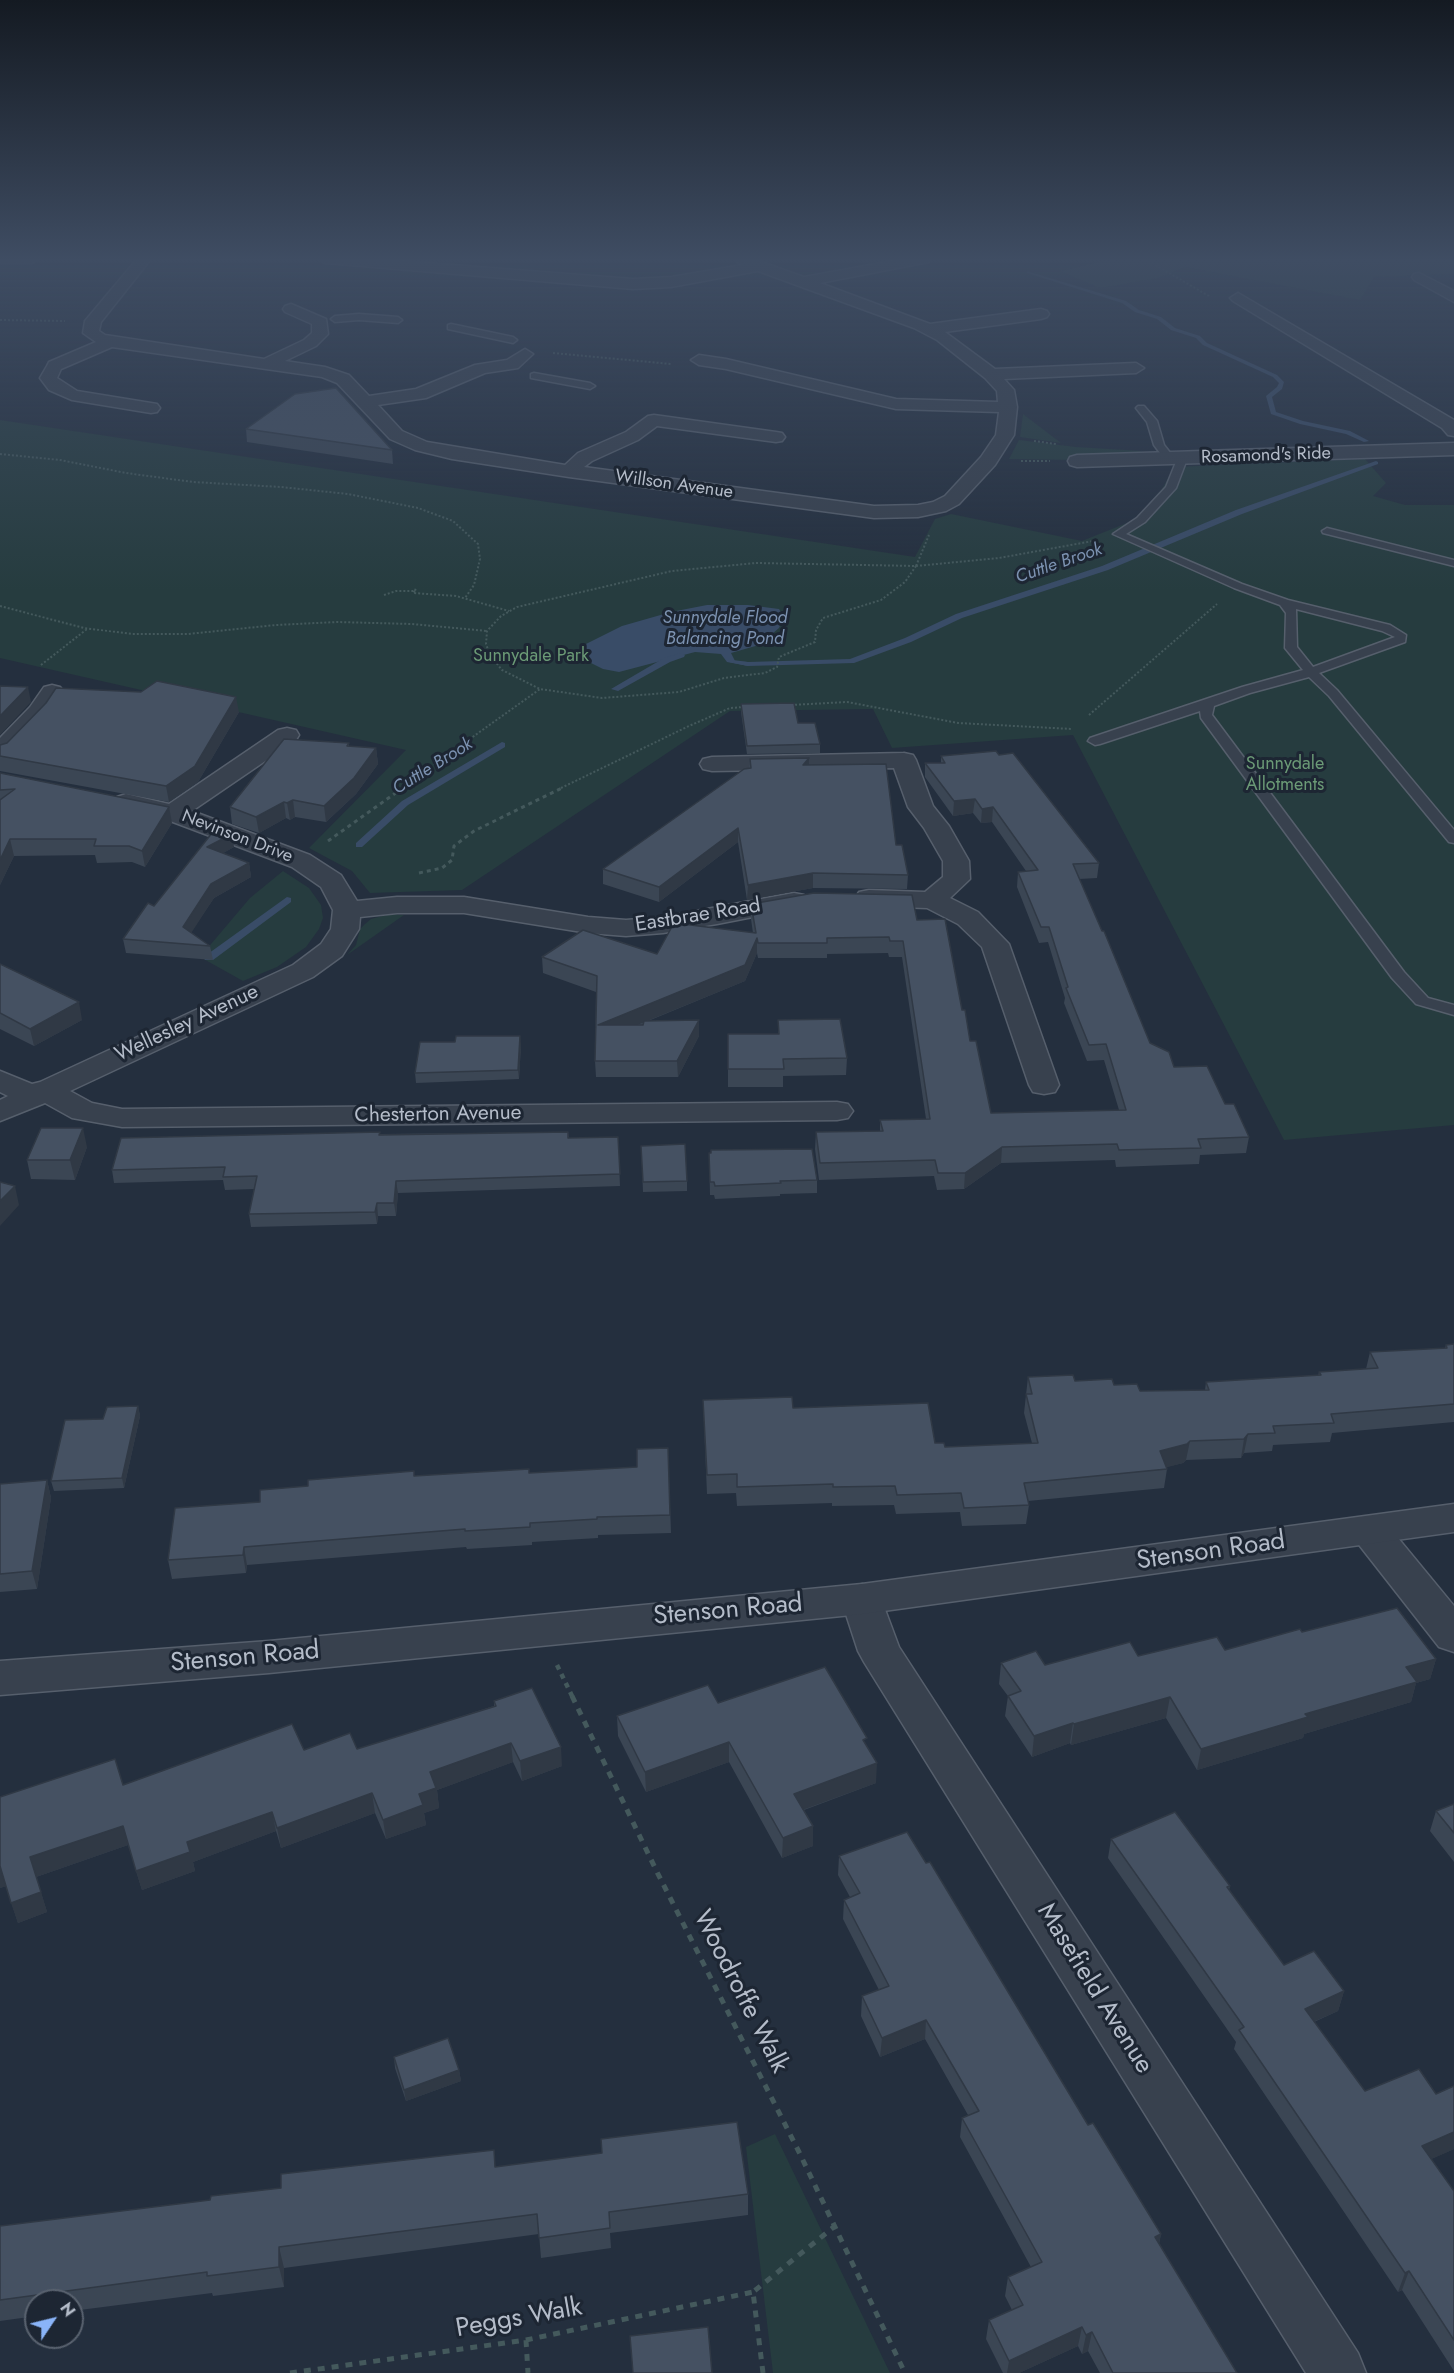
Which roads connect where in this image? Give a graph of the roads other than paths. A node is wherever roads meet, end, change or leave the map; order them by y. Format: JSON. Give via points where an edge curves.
{"nodes":[{"id":1,"x":53,"y":370,"type":"edge"},
{"id":2,"x":308,"y":370,"type":"edge"},
{"id":3,"x":480,"y":370,"type":"edge"},
{"id":4,"x":528,"y":370,"type":"edge"},
{"id":5,"x":754,"y":370,"type":"edge"},
{"id":6,"x":985,"y":370,"type":"edge"},
{"id":7,"x":1094,"y":370,"type":"edge"},
{"id":8,"x":1358,"y":370,"type":"edge"},
{"id":9,"x":991,"y":374,"type":"junction"},
{"id":10,"x":534,"y":376,"type":"joint"},
{"id":11,"x":559,"y":381,"type":"junction"},
{"id":12,"x":590,"y":386,"type":"dead end"},
{"id":13,"x":568,"y":393,"type":"dead end"},
{"id":14,"x":364,"y":402,"type":"junction"},
{"id":15,"x":1008,"y":406,"type":"junction"},
{"id":16,"x":151,"y":408,"type":"dead end"},
{"id":17,"x":1142,"y":408,"type":"dead end"},
{"id":18,"x":1454,"y":431,"type":"edge"},
{"id":19,"x":776,"y":437,"type":"dead end"},
{"id":20,"x":1454,"y":448,"type":"edge"},
{"id":21,"x":1176,"y":459,"type":"junction"},
{"id":22,"x":1077,"y":461,"type":"road end"},
{"id":23,"x":568,"y":471,"type":"junction"},
{"id":24,"x":1327,"y":531,"type":"dead end"},
{"id":25,"x":1454,"y":563,"type":"edge"},
{"id":26,"x":1284,"y":603,"type":"junction"},
{"id":27,"x":1311,"y":670,"type":"junction"},
{"id":28,"x":52,"y":692,"type":"edge"},
{"id":29,"x":1208,"y":704,"type":"junction"},
{"id":30,"x":287,"y":735,"type":"dead end"},
{"id":31,"x":1095,"y":741,"type":"dead end"},
{"id":32,"x":0,"y":752,"type":"edge"},
{"id":33,"x":712,"y":764,"type":"dead end"},
{"id":34,"x":106,"y":798,"type":"edge"},
{"id":35,"x":173,"y":813,"type":"junction"},
{"id":36,"x":1454,"y":839,"type":"edge"},
{"id":37,"x":932,"y":900,"type":"junction"},
{"id":38,"x":347,"y":910,"type":"junction"},
{"id":39,"x":1454,"y":1010,"type":"edge"},
{"id":40,"x":0,"y":1080,"type":"edge"},
{"id":41,"x":1044,"y":1085,"type":"dead end"},
{"id":42,"x":38,"y":1093,"type":"junction"},
{"id":43,"x":837,"y":1111,"type":"dead end"},
{"id":44,"x":0,"y":1112,"type":"edge"},
{"id":45,"x":1454,"y":1518,"type":"edge"},
{"id":46,"x":1370,"y":1531,"type":"junction"},
{"id":47,"x":862,"y":1599,"type":"junction"},
{"id":48,"x":1454,"y":1636,"type":"edge"},
{"id":49,"x":0,"y":1678,"type":"edge"},
{"id":50,"x":1338,"y":2373,"type":"edge"}],
"edges":[{"from":1,"to":16,"type":"street","via":[[48,378],[72,395]]},
{"from":2,"to":14,"type":"street","name":"Willson Avenue","via":[[344,379]]},
{"from":3,"to":14,"type":"street","via":[[420,394]]},
{"from":4,"to":10,"type":"street"},
{"from":5,"to":15,"type":"street","via":[[896,404]]},
{"from":6,"to":9,"type":"street"},
{"from":7,"to":9,"type":"street"},
{"from":8,"to":18,"type":"street"},
{"from":9,"to":15,"type":"street","via":[[1005,390]]},
{"from":10,"to":11,"type":"lane"},
{"from":11,"to":12,"type":"lane"},
{"from":11,"to":13,"type":"lane"},
{"from":14,"to":23,"type":"street","name":"Willson Avenue","via":[[396,435],[421,446]]},
{"from":15,"to":23,"type":"street","name":"Willson Avenue","via":[[1005,435],[988,461],[948,503],[926,510],[861,511]]},
{"from":17,"to":21,"type":"lane","via":[[1152,421],[1159,445]]},
{"from":19,"to":23,"type":"street","via":[[654,420],[632,436],[585,456]]},
{"from":20,"to":21,"type":"street","name":"Rosamond's Ride"},
{"from":21,"to":22,"type":"street","name":"Rosamond's Ride"},
{"from":21,"to":26,"type":"lane","via":[[1171,488],[1141,520],[1118,534]]},
{"from":24,"to":25,"type":"lane"},
{"from":26,"to":27,"type":"lane","via":[[1292,612],[1291,648]]},
{"from":26,"to":27,"type":"lane","via":[[1386,628],[1400,635],[1397,642]]},
{"from":27,"to":29,"type":"lane"},
{"from":27,"to":36,"type":"lane"},
{"from":28,"to":32,"type":"street","via":[[39,712]]},
{"from":29,"to":31,"type":"lane"},
{"from":29,"to":39,"type":"lane","via":[[1206,715],[1398,975],[1422,1001]]},
{"from":30,"to":35,"type":"street"},
{"from":33,"to":37,"type":"street","via":[[904,760],[921,807],[956,861],[957,879]]},
{"from":34,"to":35,"type":"street","name":"Nevinson Drive"},
{"from":35,"to":38,"type":"street","name":"Nevinson Drive","via":[[301,861],[331,882]]},
{"from":37,"to":38,"type":"street","name":"Eastbrae Road","via":[[833,898],[626,928],[464,905]]},
{"from":37,"to":41,"type":"street","name":"Eastbrae Road","via":[[968,918],[995,944]]},
{"from":38,"to":42,"type":"street","name":"Wellesley Avenue","via":[[345,929],[332,950],[303,971]]},
{"from":40,"to":42,"type":"street","name":"Chesterton Avenue"},
{"from":42,"to":43,"type":"street","name":"Chesterton Avenue","via":[[83,1111],[122,1118]]},
{"from":42,"to":44,"type":"street","name":"Wellesley Avenue"},
{"from":45,"to":46,"type":"street","name":"Stenson Road"},
{"from":46,"to":47,"type":"street","name":"Stenson Road"},
{"from":46,"to":48,"type":"street"},
{"from":47,"to":49,"type":"street","name":"Stenson Road","via":[[269,1657]]},
{"from":47,"to":50,"type":"street","name":"Masefield Avenue","via":[[879,1652]]}]}
